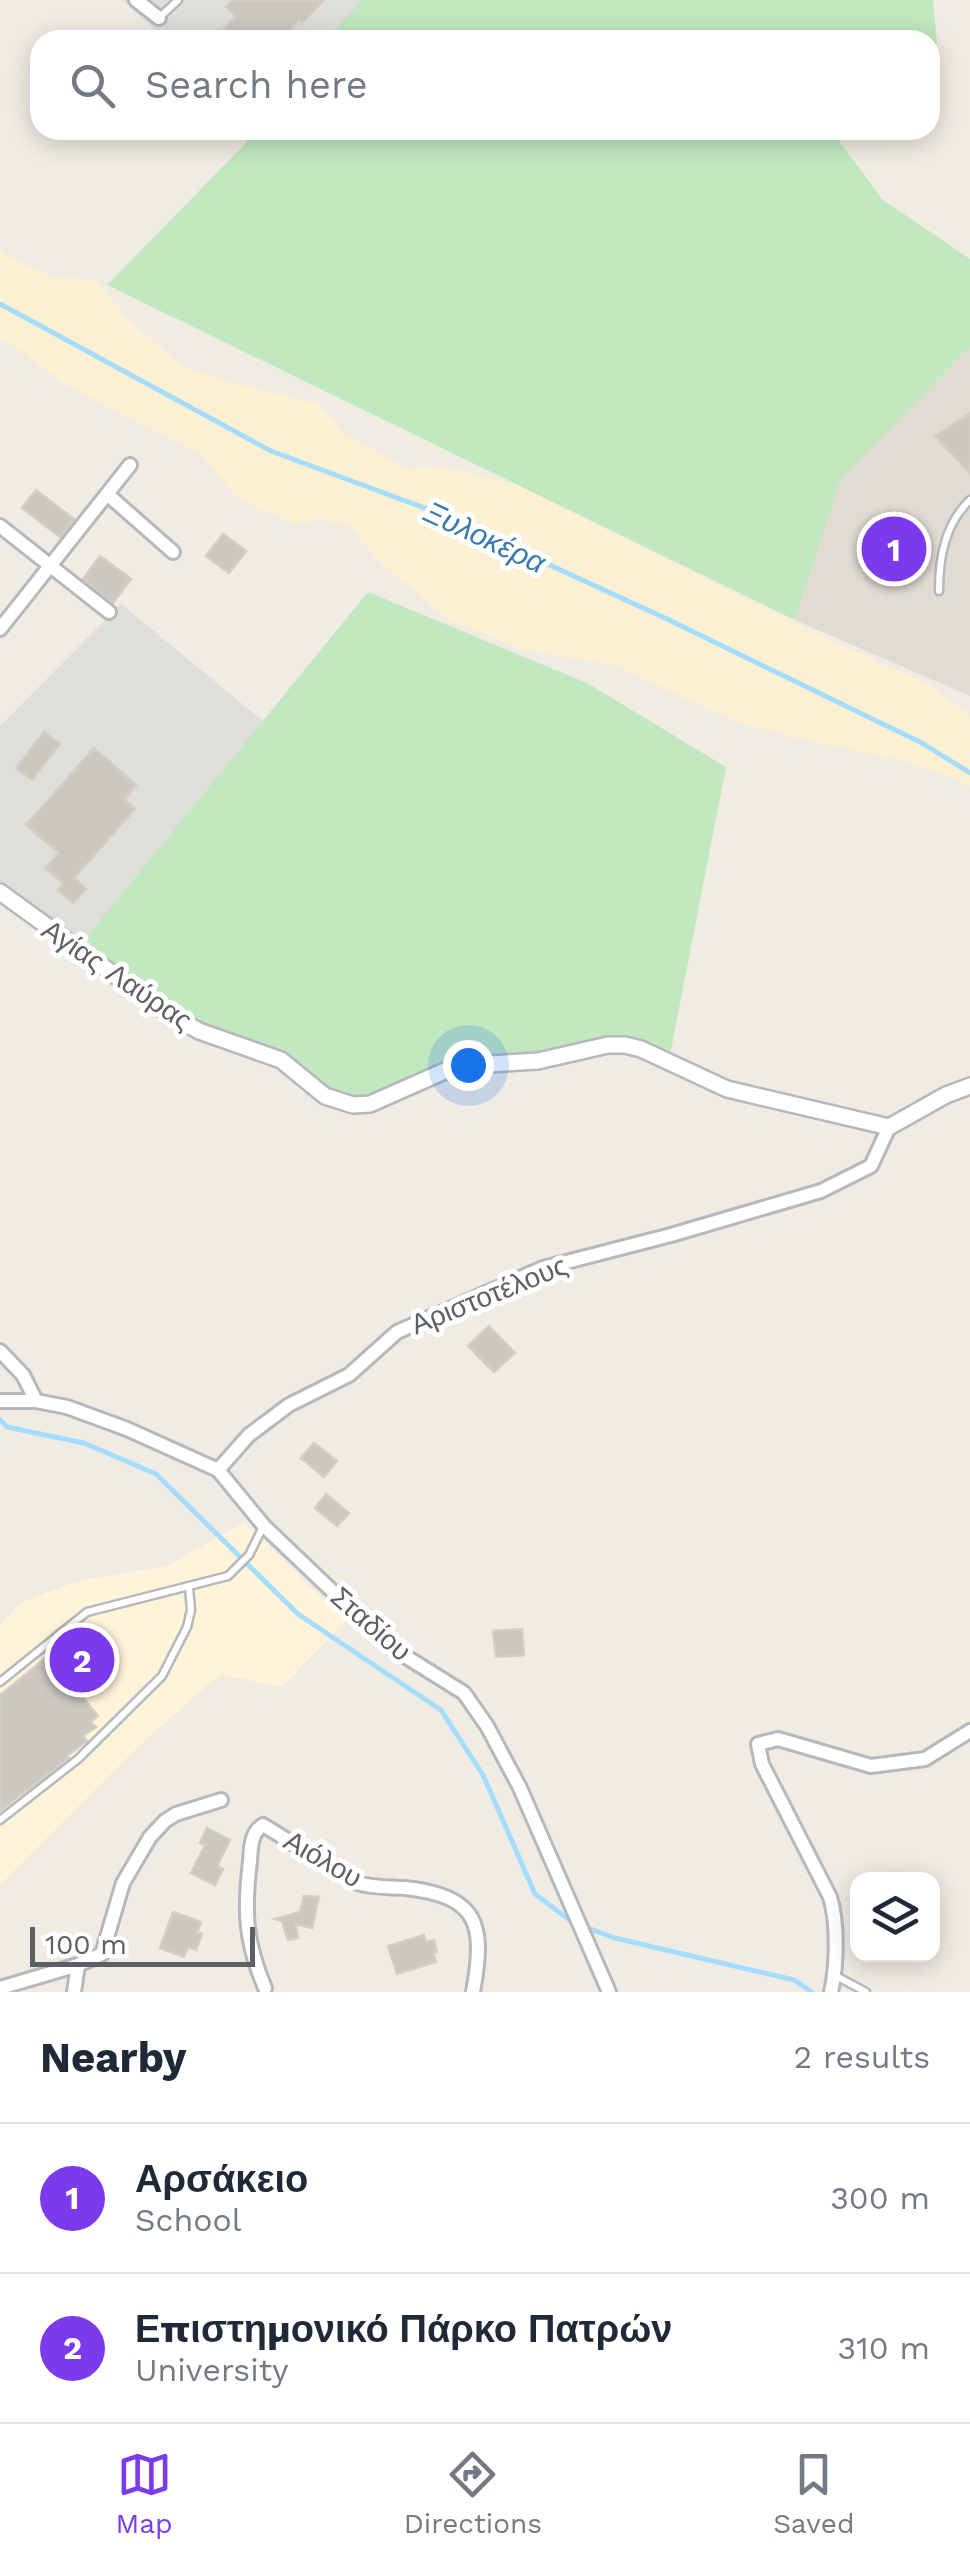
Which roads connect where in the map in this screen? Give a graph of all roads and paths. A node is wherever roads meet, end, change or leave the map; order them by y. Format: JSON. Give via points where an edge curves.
{"nodes":[{"id":1,"x":136,"y":0,"type":"edge"},
{"id":2,"x":178,"y":0,"type":"edge"},
{"id":3,"x":159,"y":18,"type":"joint"},
{"id":4,"x":130,"y":465,"type":"dead end"},
{"id":5,"x":107,"y":494,"type":"junction"},
{"id":6,"x":970,"y":500,"type":"edge"},
{"id":7,"x":0,"y":526,"type":"edge"},
{"id":8,"x":173,"y":552,"type":"dead end"},
{"id":9,"x":51,"y":564,"type":"junction"},
{"id":10,"x":940,"y":591,"type":"dead end"},
{"id":11,"x":109,"y":612,"type":"dead end"},
{"id":12,"x":0,"y":629,"type":"edge"},
{"id":13,"x":0,"y":892,"type":"edge"},
{"id":14,"x":970,"y":1086,"type":"edge"},
{"id":15,"x":889,"y":1127,"type":"junction"},
{"id":16,"x":0,"y":1351,"type":"edge"},
{"id":17,"x":0,"y":1401,"type":"edge"},
{"id":18,"x":36,"y":1401,"type":"junction"},
{"id":19,"x":218,"y":1470,"type":"junction"},
{"id":20,"x":264,"y":1526,"type":"junction"},
{"id":21,"x":190,"y":1587,"type":"junction"},
{"id":22,"x":0,"y":1682,"type":"edge"},
{"id":23,"x":970,"y":1731,"type":"edge"},
{"id":24,"x":221,"y":1800,"type":"dead end"},
{"id":25,"x":0,"y":1820,"type":"edge"},
{"id":26,"x":78,"y":1966,"type":"junction"},
{"id":27,"x":835,"y":1976,"type":"junction"},
{"id":28,"x":0,"y":1988,"type":"edge"},
{"id":29,"x":265,"y":1990,"type":"edge"},
{"id":30,"x":74,"y":1992,"type":"edge"},
{"id":31,"x":473,"y":1992,"type":"edge"},
{"id":32,"x":609,"y":1992,"type":"edge"},
{"id":33,"x":831,"y":1992,"type":"edge"},
{"id":34,"x":866,"y":1992,"type":"edge"}],
"edges":[{"from":1,"to":3,"type":"street"},
{"from":2,"to":3,"type":"lane"},
{"from":4,"to":5,"type":"street"},
{"from":5,"to":8,"type":"street"},
{"from":5,"to":9,"type":"street"},
{"from":6,"to":10,"type":"lane","via":[[943,546]]},
{"from":7,"to":9,"type":"street"},
{"from":9,"to":11,"type":"street"},
{"from":9,"to":12,"type":"street"},
{"from":13,"to":15,"type":"street","name":"Αγίας Λαύρας","via":[[164,1011],[198,1031],[281,1060],[326,1096],[353,1105],[370,1104],[456,1066],[538,1061],[608,1044],[641,1049],[727,1090]]},
{"from":14,"to":15,"type":"street"},
{"from":15,"to":19,"type":"street","name":"Αριστοτέλους","via":[[870,1166],[820,1191],[544,1268],[396,1332],[349,1375],[248,1435]]},
{"from":16,"to":18,"type":"street","via":[[24,1375]]},
{"from":17,"to":18,"type":"street","name":"Σταδίου"},
{"from":18,"to":19,"type":"street","name":"Σταδίου","via":[[126,1429]]},
{"from":19,"to":20,"type":"street","name":"Σταδίου"},
{"from":20,"to":21,"type":"lane","via":[[228,1576]]},
{"from":20,"to":32,"type":"street","name":"Σταδίου","via":[[392,1648],[464,1693],[520,1788]]},
{"from":21,"to":22,"type":"lane","via":[[86,1612]]},
{"from":21,"to":25,"type":"lane","via":[[187,1627],[162,1676],[78,1758]]},
{"from":23,"to":27,"type":"street","via":[[925,1759],[871,1766],[778,1740],[758,1744],[834,1910]]},
{"from":24,"to":26,"type":"street","via":[[176,1814],[157,1828],[123,1883],[105,1950]]},
{"from":26,"to":28,"type":"street"},
{"from":26,"to":30,"type":"street"},
{"from":27,"to":33,"type":"street"},
{"from":27,"to":34,"type":"lane"},
{"from":29,"to":31,"type":"street","name":"Αιόλου","via":[[245,1901],[260,1825],[357,1883],[438,1894],[460,1907],[480,1941]]}]}
